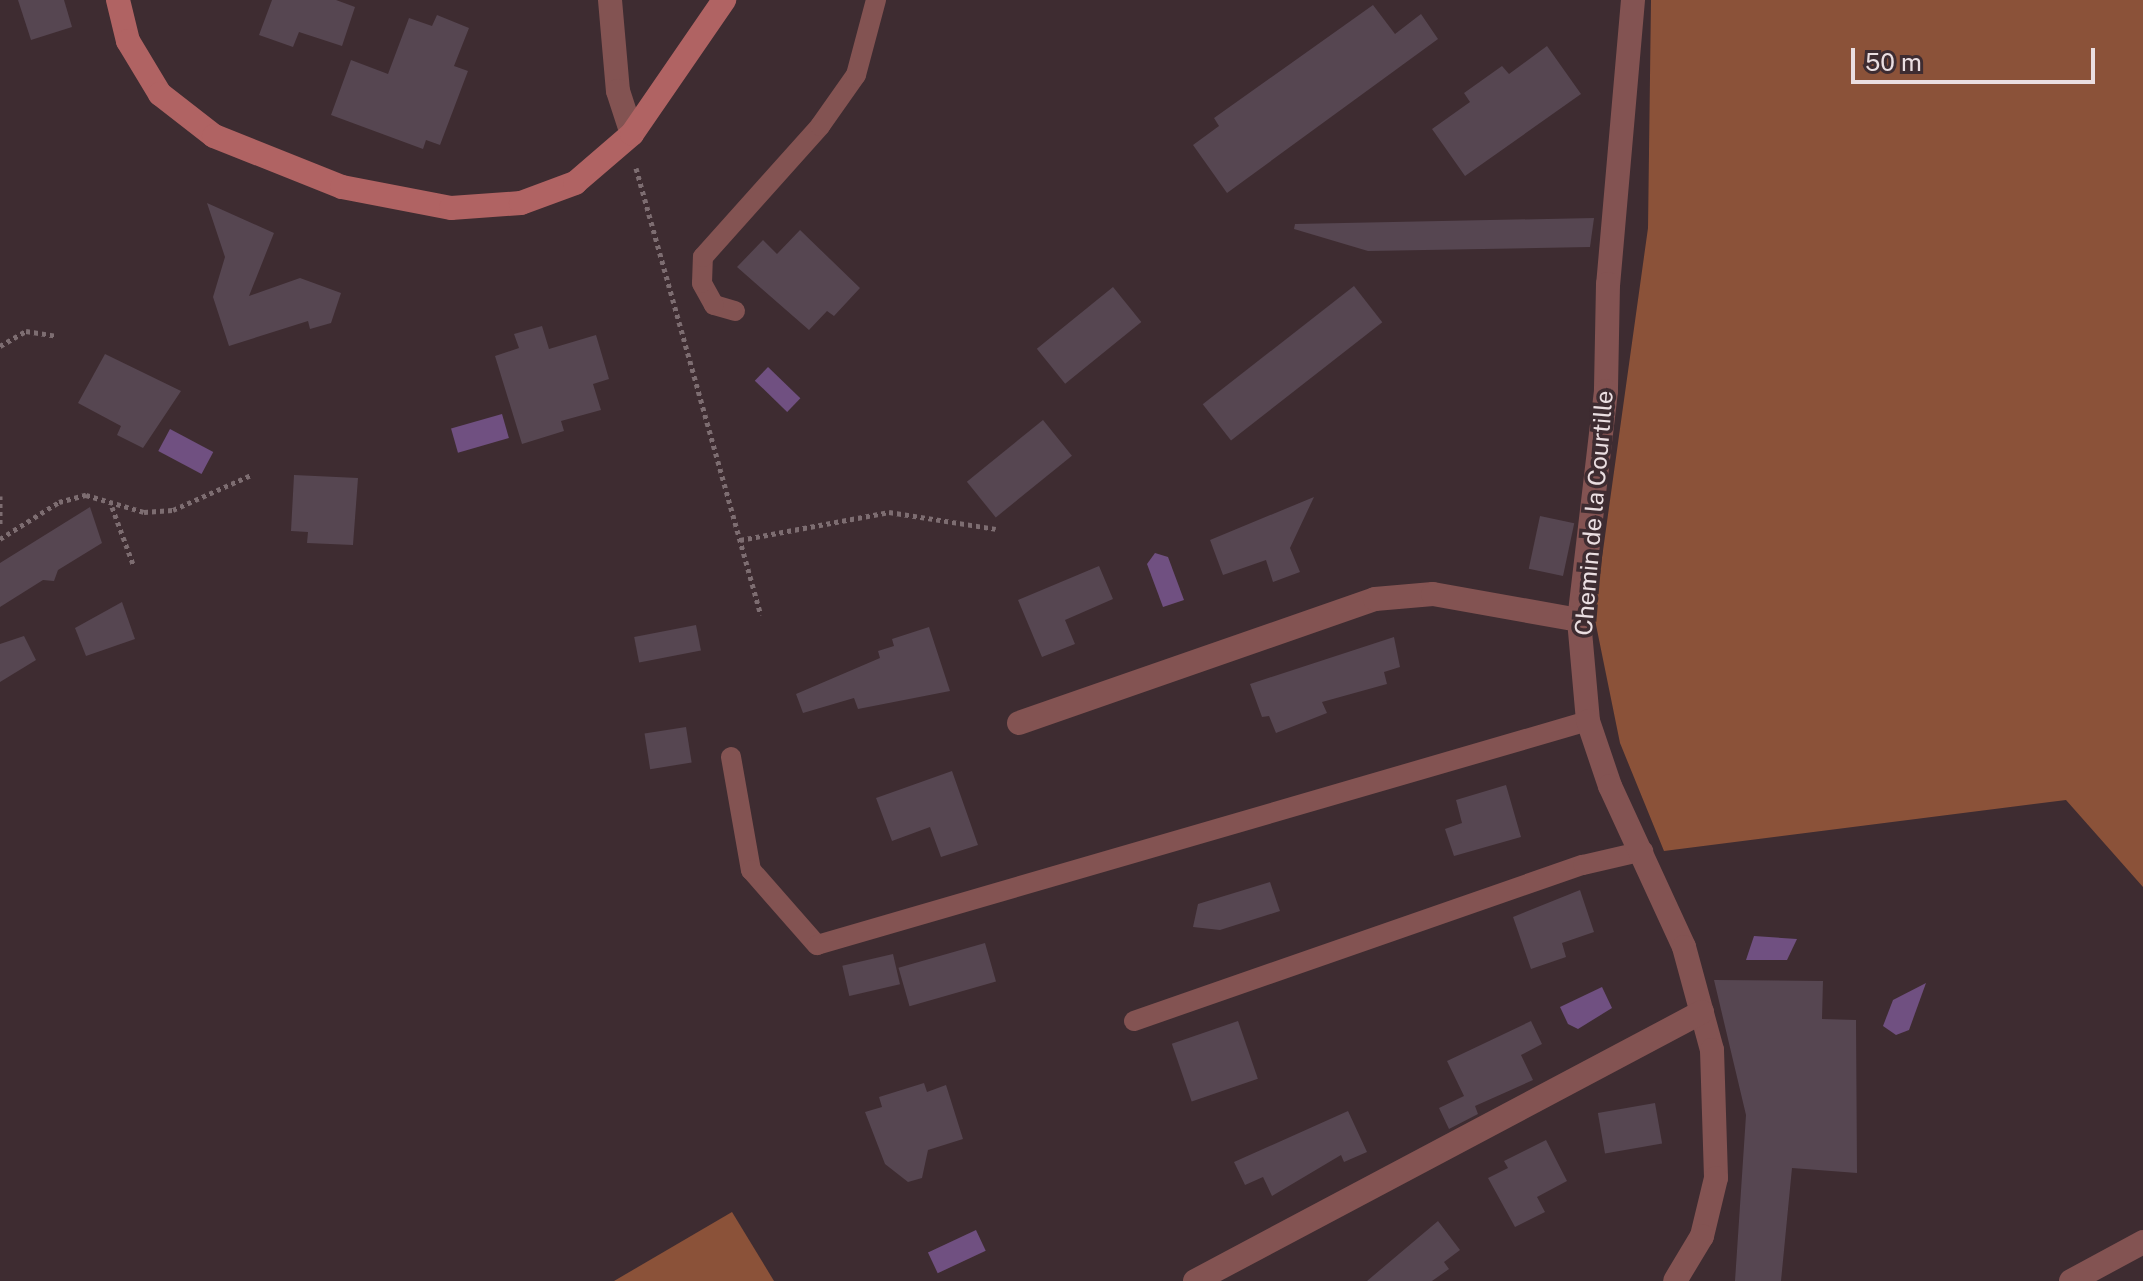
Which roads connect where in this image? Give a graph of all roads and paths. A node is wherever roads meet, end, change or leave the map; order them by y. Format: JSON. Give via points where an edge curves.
{"nodes":[{"id":1,"x":118,"y":0,"type":"edge"},
{"id":2,"x":610,"y":0,"type":"edge"},
{"id":3,"x":724,"y":0,"type":"edge"},
{"id":4,"x":876,"y":0,"type":"edge"},
{"id":5,"x":1633,"y":0,"type":"edge"},
{"id":6,"x":626,"y":139,"type":"junction"},
{"id":7,"x":735,"y":311,"type":"dead end"},
{"id":8,"x":57,"y":336,"type":"dead end"},
{"id":9,"x":0,"y":346,"type":"edge"},
{"id":10,"x":251,"y":475,"type":"dead end"},
{"id":11,"x":0,"y":496,"type":"edge"},
{"id":12,"x":112,"y":506,"type":"junction"},
{"id":13,"x":0,"y":524,"type":"edge"},
{"id":14,"x":996,"y":529,"type":"dead end"},
{"id":15,"x":0,"y":539,"type":"edge"},
{"id":16,"x":740,"y":540,"type":"junction"},
{"id":17,"x":133,"y":564,"type":"dead end"},
{"id":18,"x":761,"y":615,"type":"dead end"},
{"id":19,"x":1579,"y":620,"type":"junction"},
{"id":20,"x":1588,"y":721,"type":"junction"},
{"id":21,"x":1019,"y":723,"type":"dead end"},
{"id":22,"x":731,"y":757,"type":"dead end"},
{"id":23,"x":1643,"y":851,"type":"junction"},
{"id":24,"x":1702,"y":1012,"type":"junction"},
{"id":25,"x":1134,"y":1021,"type":"dead end"},
{"id":26,"x":2143,"y":1242,"type":"edge"},
{"id":27,"x":2085,"y":1278,"type":"edge"},
{"id":28,"x":1195,"y":1281,"type":"edge"},
{"id":29,"x":1675,"y":1281,"type":"edge"}],
"edges":[{"from":1,"to":6,"type":"street","via":[[128,41],[160,94],[214,136],[342,187],[451,208],[521,203],[575,183]]},
{"from":2,"to":6,"type":"street"},
{"from":3,"to":6,"type":"street"},
{"from":4,"to":7,"type":"lane","via":[[856,75],[820,126],[703,257],[702,283],[714,305]]},
{"from":5,"to":19,"type":"street","name":"Chemin de la Courtille","via":[[1608,284],[1606,391]]},
{"from":6,"to":16,"type":"path","via":[[641,174]]},
{"from":8,"to":9,"type":"path","via":[[26,331]]},
{"from":10,"to":12,"type":"path","via":[[173,510]]},
{"from":11,"to":13,"type":"path"},
{"from":12,"to":15,"type":"path","via":[[86,495],[59,502]]},
{"from":12,"to":17,"type":"path"},
{"from":14,"to":16,"type":"path","via":[[889,512]]},
{"from":16,"to":18,"type":"path"},
{"from":19,"to":20,"type":"street","name":"Chemin de la Courtille"},
{"from":19,"to":21,"type":"street","via":[[1433,594],[1375,599]]},
{"from":20,"to":22,"type":"lane","via":[[817,945],[751,870]]},
{"from":20,"to":23,"type":"street","name":"Chemin de la Courtille","via":[[1610,786]]},
{"from":23,"to":24,"type":"street","name":"Chemin de la Courtille","via":[[1684,947]]},
{"from":23,"to":25,"type":"lane","via":[[1583,865]]},
{"from":24,"to":28,"type":"street"},
{"from":24,"to":29,"type":"street","name":"Chemin de la Courtille","via":[[1712,1050],[1716,1178],[1702,1236]]},
{"from":26,"to":27,"type":"street"}]}
